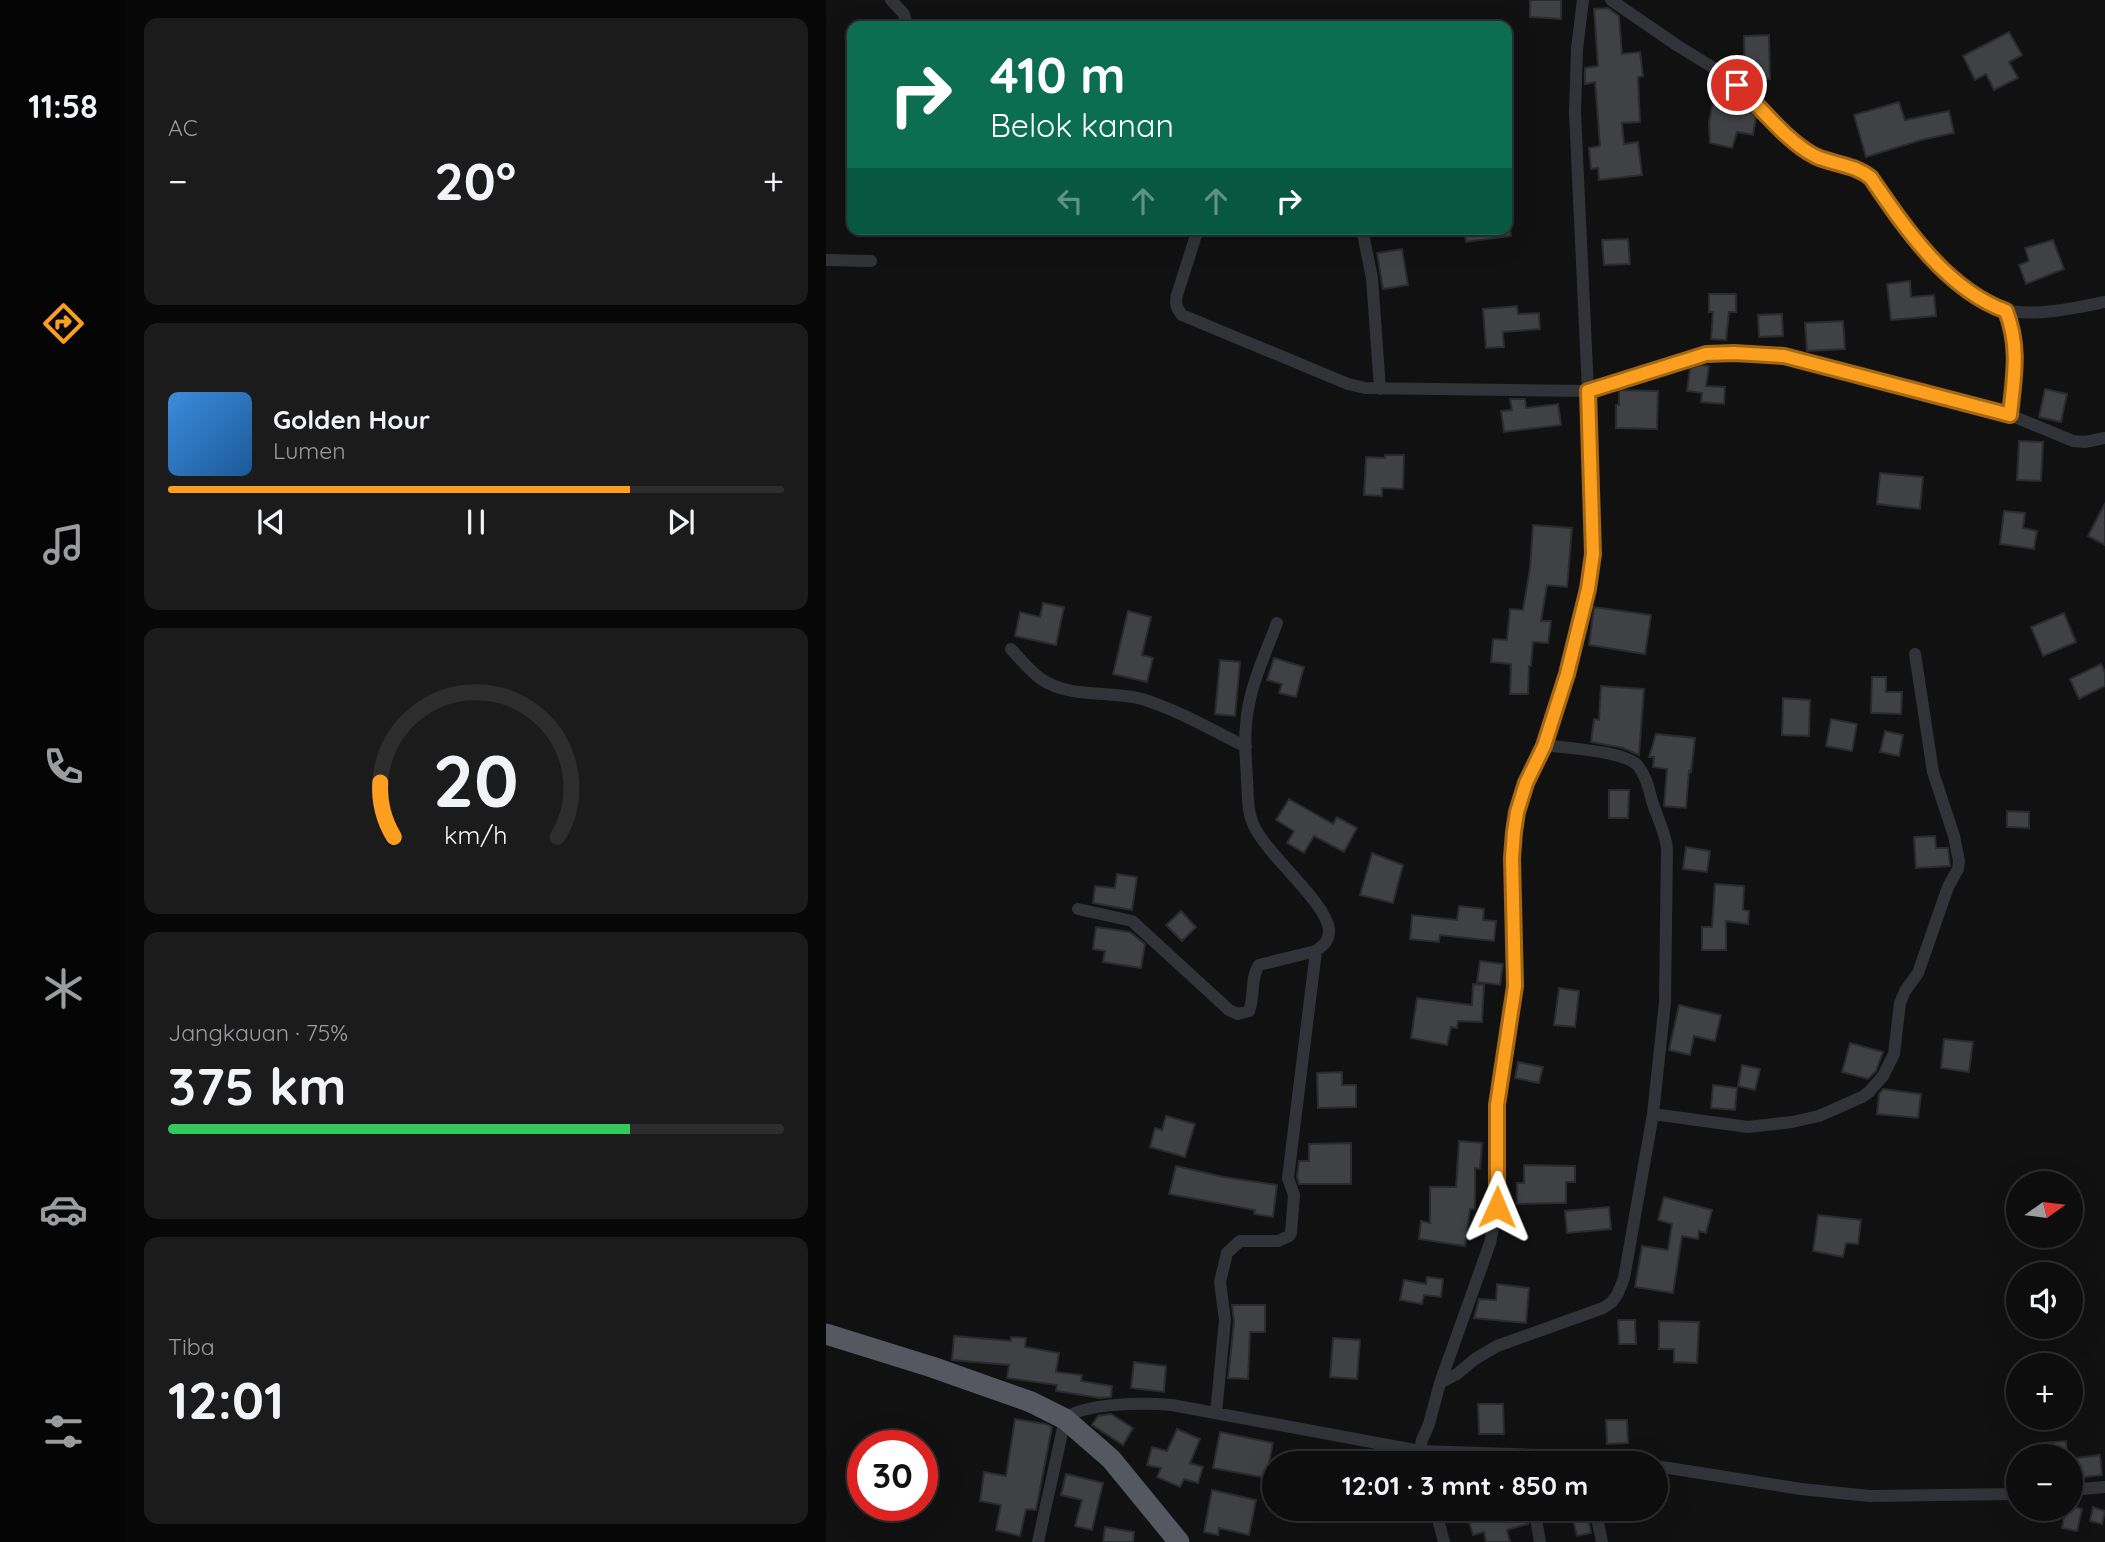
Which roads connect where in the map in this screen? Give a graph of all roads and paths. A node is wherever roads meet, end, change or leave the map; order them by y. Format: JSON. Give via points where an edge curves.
{"nodes":[{"id":1,"x":891,"y":0,"type":"edge"},
{"id":2,"x":1583,"y":0,"type":"edge"},
{"id":3,"x":1611,"y":0,"type":"edge"},
{"id":4,"x":906,"y":21,"type":"edge"},
{"id":5,"x":1196,"y":235,"type":"edge"},
{"id":6,"x":1363,"y":235,"type":"edge"},
{"id":7,"x":826,"y":260,"type":"edge"},
{"id":8,"x":871,"y":261,"type":"dead end"},
{"id":9,"x":2105,"y":302,"type":"edge"},
{"id":10,"x":2006,"y":311,"type":"junction"},
{"id":11,"x":1380,"y":389,"type":"junction"},
{"id":12,"x":1588,"y":391,"type":"junction"},
{"id":13,"x":2010,"y":415,"type":"junction"},
{"id":14,"x":2105,"y":438,"type":"edge"},
{"id":15,"x":1277,"y":623,"type":"dead end"},
{"id":16,"x":1011,"y":649,"type":"dead end"},
{"id":17,"x":1915,"y":654,"type":"dead end"},
{"id":18,"x":1544,"y":746,"type":"junction"},
{"id":19,"x":1245,"y":747,"type":"junction"},
{"id":20,"x":1077,"y":909,"type":"dead end"},
{"id":21,"x":1316,"y":951,"type":"junction"},
{"id":22,"x":1653,"y":1114,"type":"junction"},
{"id":23,"x":826,"y":1335,"type":"edge"},
{"id":24,"x":1440,"y":1383,"type":"junction"},
{"id":25,"x":1216,"y":1413,"type":"junction"},
{"id":26,"x":1065,"y":1419,"type":"junction"},
{"id":27,"x":1393,"y":1451,"type":"edge"},
{"id":28,"x":1423,"y":1451,"type":"edge"},
{"id":29,"x":1668,"y":1468,"type":"edge"},
{"id":30,"x":2105,"y":1487,"type":"edge"},
{"id":31,"x":2083,"y":1489,"type":"edge"},
{"id":32,"x":2006,"y":1493,"type":"edge"},
{"id":33,"x":1438,"y":1521,"type":"edge"},
{"id":34,"x":1537,"y":1521,"type":"edge"},
{"id":35,"x":1598,"y":1521,"type":"edge"},
{"id":36,"x":1038,"y":1542,"type":"edge"},
{"id":37,"x":1179,"y":1542,"type":"edge"},
{"id":38,"x":1444,"y":1542,"type":"edge"},
{"id":39,"x":1541,"y":1542,"type":"edge"},
{"id":40,"x":1602,"y":1542,"type":"edge"}],
"edges":[{"from":1,"to":4,"type":"street"},
{"from":2,"to":12,"type":"street","via":[[1575,113]]},
{"from":3,"to":10,"type":"street","via":[[1722,73],[1814,155],[1871,178],[1931,257],[1972,294]]},
{"from":5,"to":11,"type":"street","via":[[1175,303],[1182,315],[1348,384]]},
{"from":6,"to":11,"type":"street","via":[[1372,278]]},
{"from":7,"to":8,"type":"street"},
{"from":9,"to":10,"type":"street","via":[[2057,311]]},
{"from":10,"to":13,"type":"street","via":[[2016,345]]},
{"from":11,"to":12,"type":"street"},
{"from":12,"to":13,"type":"street","via":[[1706,354],[1734,353],[1784,356]]},
{"from":12,"to":18,"type":"street","via":[[1591,571],[1567,674]]},
{"from":13,"to":14,"type":"street","via":[[2073,440]]},
{"from":15,"to":19,"type":"street","via":[[1248,710]]},
{"from":16,"to":19,"type":"street","via":[[1032,672],[1055,686],[1142,699]]},
{"from":17,"to":22,"type":"street","via":[[1933,772],[1959,861],[1918,973],[1900,1003],[1894,1054],[1883,1076],[1862,1097],[1792,1122],[1748,1127]]},
{"from":18,"to":22,"type":"street","via":[[1616,755],[1637,764],[1662,825],[1667,848],[1665,1002]]},
{"from":18,"to":24,"type":"street","via":[[1526,783],[1514,832],[1515,986],[1497,1105],[1497,1207],[1490,1243]]},
{"from":19,"to":21,"type":"street","via":[[1254,827],[1326,920],[1329,938]]},
{"from":20,"to":21,"type":"street","via":[[1132,920],[1238,1014],[1251,1006],[1259,965]]},
{"from":21,"to":25,"type":"street","via":[[1288,1178],[1294,1195],[1291,1233],[1278,1241],[1240,1241],[1227,1253],[1220,1282],[1224,1320]]},
{"from":22,"to":24,"type":"street","via":[[1624,1278],[1612,1302],[1497,1346]]},
{"from":23,"to":26,"type":"highway","via":[[932,1367]]},
{"from":24,"to":28,"type":"street"},
{"from":25,"to":26,"type":"street","via":[[1148,1403],[1085,1409]]},
{"from":25,"to":27,"type":"street"},
{"from":26,"to":36,"type":"street"},
{"from":26,"to":37,"type":"highway","via":[[1111,1459]]},
{"from":29,"to":32,"type":"street","via":[[1870,1496]]},
{"from":30,"to":31,"type":"street"},
{"from":33,"to":38,"type":"street"},
{"from":34,"to":39,"type":"street"},
{"from":35,"to":40,"type":"street"}]}
